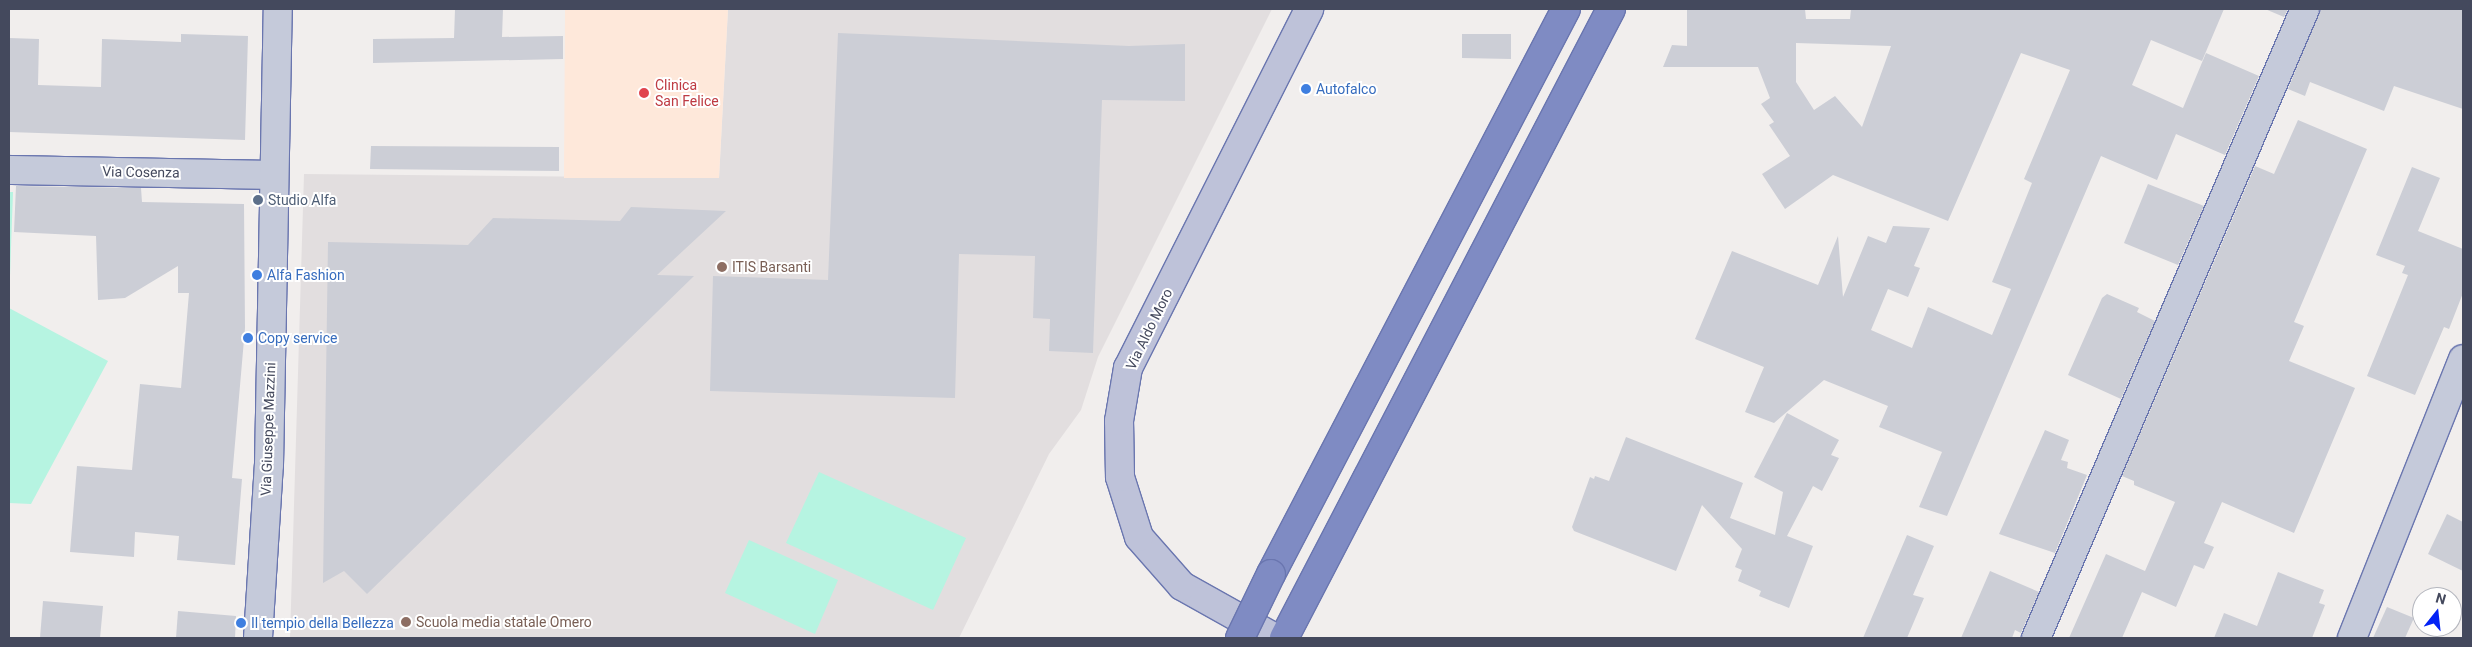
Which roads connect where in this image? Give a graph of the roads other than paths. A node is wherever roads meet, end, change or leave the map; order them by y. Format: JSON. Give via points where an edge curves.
{"nodes":[{"id":1,"x":278,"y":9,"type":"edge"},
{"id":2,"x":1309,"y":9,"type":"edge"},
{"id":3,"x":1566,"y":9,"type":"edge"},
{"id":4,"x":1611,"y":9,"type":"edge"},
{"id":5,"x":2305,"y":9,"type":"edge"},
{"id":6,"x":9,"y":170,"type":"edge"},
{"id":7,"x":273,"y":175,"type":"junction"},
{"id":8,"x":2463,"y":360,"type":"edge"},
{"id":9,"x":258,"y":638,"type":"edge"},
{"id":10,"x":1240,"y":638,"type":"edge"},
{"id":11,"x":1274,"y":638,"type":"edge"},
{"id":12,"x":1284,"y":638,"type":"edge"},
{"id":13,"x":2036,"y":638,"type":"edge"},
{"id":14,"x":2352,"y":638,"type":"edge"}],
"edges":[{"from":1,"to":7,"type":"street","name":"Via Giuseppe Mazzini"},
{"from":2,"to":11,"type":"street","name":"Via Aldo Moro","via":[[1128,368],[1118,421],[1120,477],[1140,537],[1182,586]]},
{"from":3,"to":10,"type":"highway","bridge":true},
{"from":4,"to":12,"type":"highway"},
{"from":5,"to":13,"type":"street"},
{"from":6,"to":7,"type":"street","name":"Via Cosenza"},
{"from":7,"to":9,"type":"street","name":"Via Giuseppe Mazzini","via":[[269,465]]},
{"from":8,"to":14,"type":"street"}]}
